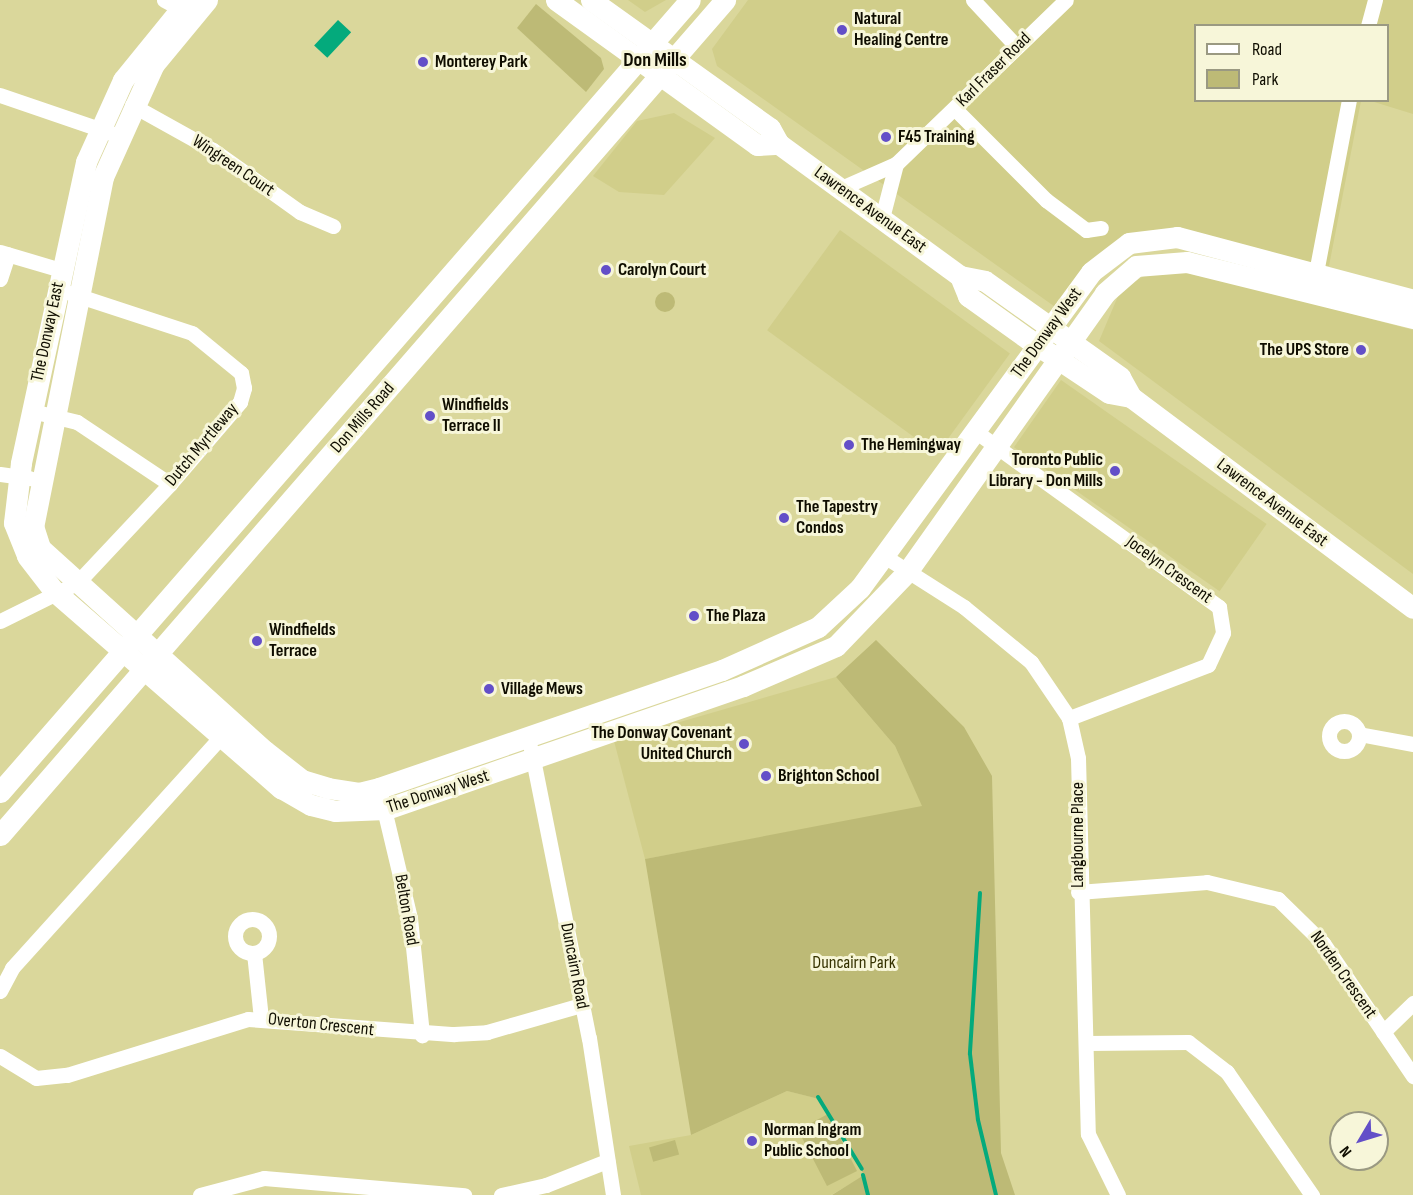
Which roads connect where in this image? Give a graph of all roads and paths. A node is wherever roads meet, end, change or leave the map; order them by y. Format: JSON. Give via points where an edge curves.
{"nodes":[{"id":1,"x":556,"y":0,"type":"edge"},
{"id":2,"x":591,"y":0,"type":"edge"},
{"id":3,"x":690,"y":0,"type":"edge"},
{"id":4,"x":725,"y":0,"type":"edge"},
{"id":5,"x":973,"y":0,"type":"edge"},
{"id":6,"x":1066,"y":0,"type":"edge"},
{"id":7,"x":1375,"y":0,"type":"edge"},
{"id":8,"x":186,"y":5,"type":"edge"},
{"id":9,"x":1369,"y":24,"type":"edge"},
{"id":10,"x":1017,"y":47,"type":"junction"},
{"id":11,"x":644,"y":52,"type":"junction"},
{"id":12,"x":667,"y":68,"type":"junction"},
{"id":13,"x":0,"y":94,"type":"edge"},
{"id":14,"x":1349,"y":102,"type":"edge"},
{"id":15,"x":132,"y":105,"type":"junction"},
{"id":16,"x":955,"y":109,"type":"junction"},
{"id":17,"x":108,"y":132,"type":"junction"},
{"id":18,"x":896,"y":164,"type":"junction"},
{"id":19,"x":841,"y":188,"type":"junction"},
{"id":20,"x":882,"y":218,"type":"junction"},
{"id":21,"x":333,"y":226,"type":"dead end"},
{"id":22,"x":1101,"y":228,"type":"dead end"},
{"id":23,"x":1239,"y":249,"type":"junction"},
{"id":24,"x":4,"y":253,"type":"edge"},
{"id":25,"x":1234,"y":271,"type":"junction"},
{"id":26,"x":960,"y":276,"type":"junction"},
{"id":27,"x":0,"y":279,"type":"edge"},
{"id":28,"x":1314,"y":282,"type":"junction"},
{"id":29,"x":65,"y":285,"type":"junction"},
{"id":30,"x":1413,"y":300,"type":"edge"},
{"id":31,"x":1413,"y":318,"type":"edge"},
{"id":32,"x":1051,"y":328,"type":"junction"},
{"id":33,"x":1071,"y":342,"type":"junction"},
{"id":34,"x":1039,"y":346,"type":"junction"},
{"id":35,"x":1059,"y":360,"type":"junction"},
{"id":36,"x":1131,"y":397,"type":"junction"},
{"id":37,"x":42,"y":413,"type":"junction"},
{"id":38,"x":975,"y":430,"type":"junction"},
{"id":39,"x":995,"y":446,"type":"junction"},
{"id":40,"x":9,"y":475,"type":"edge"},
{"id":41,"x":41,"y":480,"type":"junction"},
{"id":42,"x":170,"y":484,"type":"junction"},
{"id":43,"x":884,"y":556,"type":"junction"},
{"id":44,"x":907,"y":572,"type":"junction"},
{"id":45,"x":78,"y":583,"type":"junction"},
{"id":46,"x":54,"y":591,"type":"junction"},
{"id":47,"x":1413,"y":608,"type":"edge"},
{"id":48,"x":0,"y":621,"type":"edge"},
{"id":49,"x":140,"y":634,"type":"junction"},
{"id":50,"x":780,"y":647,"type":"junction"},
{"id":51,"x":127,"y":651,"type":"junction"},
{"id":52,"x":154,"y":660,"type":"junction"},
{"id":53,"x":789,"y":668,"type":"junction"},
{"id":54,"x":1069,"y":718,"type":"junction"},
{"id":55,"x":228,"y":728,"type":"junction"},
{"id":56,"x":1359,"y":734,"type":"dead end"},
{"id":57,"x":528,"y":737,"type":"junction"},
{"id":58,"x":1413,"y":744,"type":"edge"},
{"id":59,"x":535,"y":760,"type":"junction"},
{"id":60,"x":378,"y":788,"type":"junction"},
{"id":61,"x":0,"y":792,"type":"edge"},
{"id":62,"x":386,"y":809,"type":"junction"},
{"id":63,"x":0,"y":835,"type":"edge"},
{"id":64,"x":1078,"y":892,"type":"junction"},
{"id":65,"x":254,"y":953,"type":"dead end"},
{"id":66,"x":0,"y":991,"type":"edge"},
{"id":67,"x":1413,"y":1003,"type":"edge"},
{"id":68,"x":580,"y":1005,"type":"junction"},
{"id":69,"x":261,"y":1018,"type":"junction"},
{"id":70,"x":1383,"y":1032,"type":"junction"},
{"id":71,"x":422,"y":1035,"type":"junction"},
{"id":72,"x":1088,"y":1043,"type":"junction"},
{"id":73,"x":0,"y":1056,"type":"edge"},
{"id":74,"x":1413,"y":1076,"type":"edge"},
{"id":75,"x":607,"y":1161,"type":"junction"},
{"id":76,"x":200,"y":1195,"type":"edge"},
{"id":77,"x":464,"y":1195,"type":"edge"},
{"id":78,"x":501,"y":1195,"type":"edge"},
{"id":79,"x":613,"y":1195,"type":"edge"},
{"id":80,"x":1118,"y":1195,"type":"edge"},
{"id":81,"x":1312,"y":1195,"type":"edge"}],
"edges":[{"from":1,"to":11,"type":"street","name":"Lawrence Avenue East"},
{"from":2,"to":11,"type":"street","name":"Lawrence Avenue East"},
{"from":3,"to":11,"type":"street","name":"Don Mills Road"},
{"from":4,"to":12,"type":"street","name":"Don Mills Road"},
{"from":5,"to":10,"type":"street"},
{"from":6,"to":10,"type":"street","name":"Karl Fraser Road"},
{"from":7,"to":9,"type":"street"},
{"from":8,"to":15,"type":"street","name":"The Donway East"},
{"from":8,"to":17,"type":"street","name":"The Donway East","via":[[123,80]]},
{"from":10,"to":16,"type":"street","name":"Karl Fraser Road"},
{"from":11,"to":12,"type":"street","name":"Lawrence Avenue East"},
{"from":11,"to":49,"type":"street","name":"Don Mills Road"},
{"from":12,"to":19,"type":"street","name":"Lawrence Avenue East","via":[[757,145],[779,144]]},
{"from":12,"to":52,"type":"street","name":"Don Mills Road"},
{"from":13,"to":17,"type":"street"},
{"from":14,"to":28,"type":"street"},
{"from":15,"to":17,"type":"street","name":"The Donway East"},
{"from":15,"to":21,"type":"street","name":"Wingreen Court","via":[[213,150],[300,212]]},
{"from":16,"to":18,"type":"street","name":"Karl Fraser Road"},
{"from":16,"to":22,"type":"street","via":[[1046,200],[1086,230]]},
{"from":17,"to":29,"type":"street","name":"The Donway East"},
{"from":17,"to":29,"type":"street","name":"The Donway East","via":[[103,177]]},
{"from":18,"to":19,"type":"street","name":"Karl Fraser Road"},
{"from":18,"to":20,"type":"street"},
{"from":19,"to":20,"type":"street","name":"Lawrence Avenue East"},
{"from":20,"to":26,"type":"street","name":"Lawrence Avenue East"},
{"from":23,"to":25,"type":"street"},
{"from":23,"to":28,"type":"street","name":"The Donway West"},
{"from":23,"to":32,"type":"street","name":"The Donway West","via":[[1170,236],[1129,243],[1091,272]]},
{"from":24,"to":27,"type":"street"},
{"from":24,"to":29,"type":"street"},
{"from":25,"to":28,"type":"street","name":"The Donway West"},
{"from":25,"to":33,"type":"street","name":"The Donway West","via":[[1172,261],[1133,268],[1105,293]]},
{"from":26,"to":32,"type":"street","name":"Lawrence Avenue East","via":[[985,281]]},
{"from":26,"to":34,"type":"street","name":"Lawrence Avenue East","via":[[968,296]]},
{"from":28,"to":30,"type":"street","name":"The Donway West"},
{"from":28,"to":31,"type":"street","name":"The Donway West"},
{"from":29,"to":37,"type":"street","name":"The Donway East"},
{"from":29,"to":42,"type":"street","name":"Dutch Myrtleway","via":[[176,325],[242,373],[240,402]]},
{"from":32,"to":33,"type":"street","name":"Lawrence Avenue East"},
{"from":32,"to":34,"type":"street","name":"The Donway West"},
{"from":33,"to":35,"type":"street","name":"The Donway West"},
{"from":33,"to":36,"type":"street","name":"Lawrence Avenue East","via":[[1120,377]]},
{"from":34,"to":35,"type":"street","name":"Lawrence Avenue East"},
{"from":34,"to":38,"type":"street","name":"The Donway West"},
{"from":35,"to":36,"type":"street","name":"Lawrence Avenue East","via":[[1109,393]]},
{"from":35,"to":39,"type":"street","name":"The Donway West"},
{"from":36,"to":47,"type":"street","name":"Lawrence Avenue East"},
{"from":37,"to":40,"type":"street","name":"The Donway East"},
{"from":37,"to":41,"type":"street","name":"The Donway East"},
{"from":37,"to":42,"type":"street","via":[[112,442]]},
{"from":38,"to":39,"type":"street","name":"Jocelyn Crescent"},
{"from":38,"to":43,"type":"street","name":"The Donway West"},
{"from":39,"to":44,"type":"street","name":"The Donway West"},
{"from":39,"to":54,"type":"street","name":"Jocelyn Crescent","via":[[1219,607],[1223,633],[1208,665]]},
{"from":40,"to":41,"type":"street"},
{"from":40,"to":46,"type":"street","name":"The Donway East","via":[[14,523],[27,556]]},
{"from":41,"to":45,"type":"street","name":"The Donway East","via":[[33,526],[40,548]]},
{"from":42,"to":45,"type":"street","name":"Dutch Myrtleway"},
{"from":43,"to":44,"type":"street","name":"Langbourne Place"},
{"from":43,"to":50,"type":"street","name":"The Donway West","via":[[837,613]]},
{"from":44,"to":53,"type":"street","name":"The Donway West","via":[[844,641]]},
{"from":44,"to":54,"type":"street","name":"Langbourne Place","via":[[964,607],[1031,662]]},
{"from":45,"to":46,"type":"street"},
{"from":45,"to":49,"type":"street","name":"The Donway East"},
{"from":46,"to":48,"type":"street"},
{"from":46,"to":51,"type":"street","name":"The Donway East"},
{"from":49,"to":51,"type":"street","name":"Don Mills Road"},
{"from":49,"to":52,"type":"street","name":"The Donway West"},
{"from":50,"to":53,"type":"street"},
{"from":50,"to":57,"type":"street","name":"The Donway West"},
{"from":51,"to":52,"type":"street","name":"The Donway West"},
{"from":51,"to":61,"type":"street","name":"Don Mills Road"},
{"from":52,"to":55,"type":"street","name":"The Donway West"},
{"from":52,"to":63,"type":"street","name":"Don Mills Road"},
{"from":53,"to":59,"type":"street","name":"The Donway West"},
{"from":54,"to":64,"type":"street","name":"Langbourne Place","via":[[1078,758]]},
{"from":55,"to":60,"type":"street","name":"The Donway West","via":[[302,780],[359,793]]},
{"from":55,"to":62,"type":"street","name":"The Donway West","via":[[281,788],[311,806],[336,811]]},
{"from":55,"to":66,"type":"street","via":[[12,968]]},
{"from":56,"to":58,"type":"street"},
{"from":57,"to":59,"type":"street","name":"Duncairn Road"},
{"from":57,"to":60,"type":"street","name":"The Donway West"},
{"from":59,"to":62,"type":"street","name":"The Donway West"},
{"from":59,"to":68,"type":"street","name":"Duncairn Road"},
{"from":60,"to":62,"type":"street","name":"Belton Road"},
{"from":62,"to":71,"type":"street","name":"Belton Road","via":[[410,918]]},
{"from":64,"to":70,"type":"street","name":"Norden Crescent","via":[[1207,882],[1278,900],[1323,944]]},
{"from":64,"to":72,"type":"street","name":"Langbourne Place"},
{"from":65,"to":69,"type":"street"},
{"from":67,"to":70,"type":"street"},
{"from":68,"to":71,"type":"street","name":"Overton Crescent","via":[[487,1032]]},
{"from":68,"to":75,"type":"street","name":"Duncairn Road"},
{"from":69,"to":71,"type":"street","name":"Overton Crescent"},
{"from":69,"to":73,"type":"street","name":"Overton Crescent","via":[[189,1035],[67,1075],[36,1078]]},
{"from":70,"to":74,"type":"street","name":"Norden Crescent"},
{"from":72,"to":80,"type":"street","name":"Langbourne Place","via":[[1088,1134]]},
{"from":72,"to":81,"type":"street","via":[[1188,1042],[1227,1072]]},
{"from":75,"to":78,"type":"street","via":[[546,1185]]},
{"from":75,"to":79,"type":"street","name":"Duncairn Road"},
{"from":76,"to":77,"type":"street","via":[[245,1181],[283,1178]]}]}
